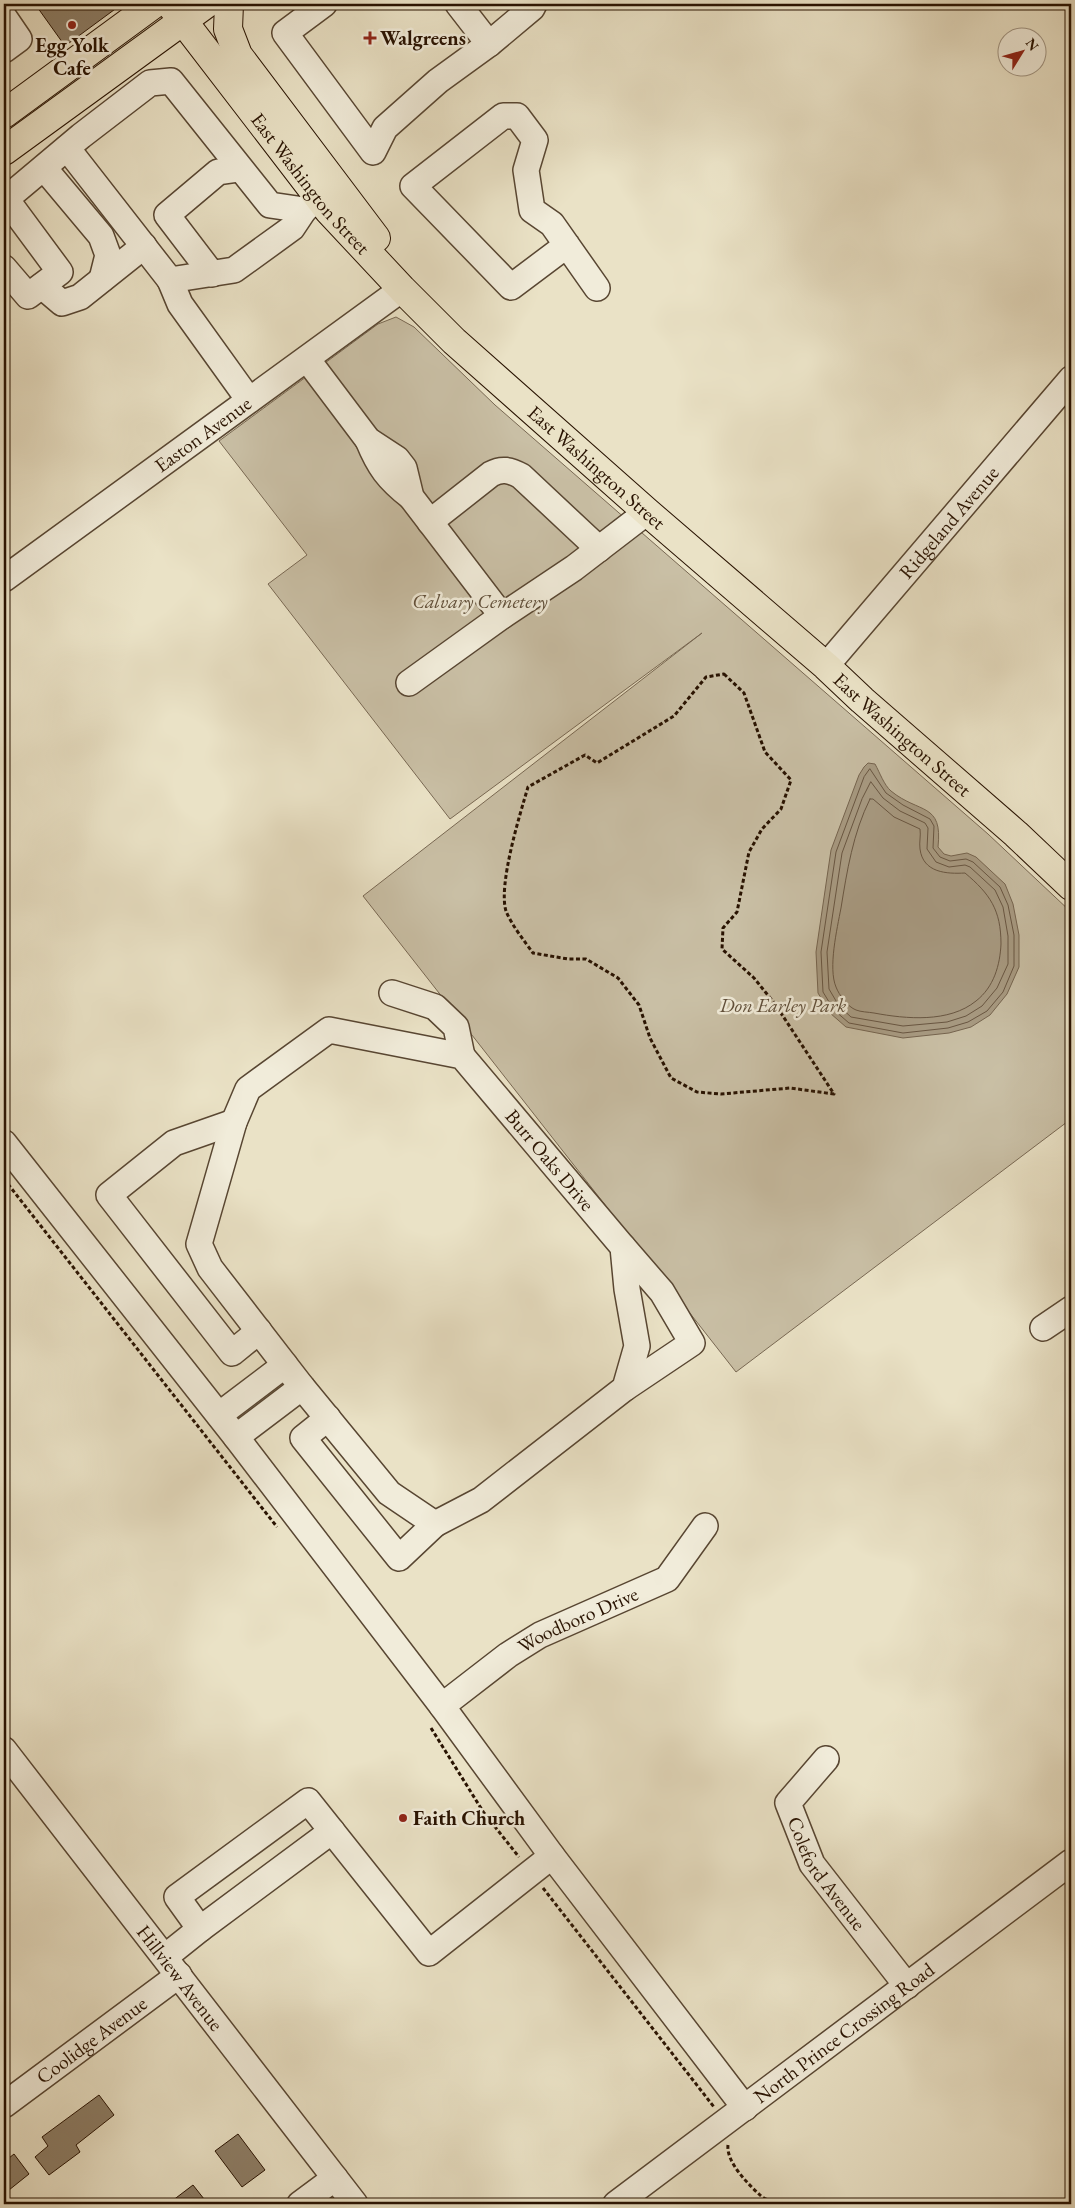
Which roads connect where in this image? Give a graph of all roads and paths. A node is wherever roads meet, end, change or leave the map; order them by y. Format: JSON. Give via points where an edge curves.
{"nodes":[{"id":1,"x":154,"y":4,"type":"edge"},
{"id":2,"x":206,"y":4,"type":"edge"},
{"id":3,"x":229,"y":4,"type":"edge"},
{"id":4,"x":324,"y":4,"type":"edge"},
{"id":5,"x":458,"y":4,"type":"edge"},
{"id":6,"x":534,"y":4,"type":"edge"},
{"id":7,"x":176,"y":12,"type":"edge"},
{"id":8,"x":4,"y":17,"type":"edge"},
{"id":9,"x":489,"y":44,"type":"junction"},
{"id":10,"x":4,"y":50,"type":"edge"},
{"id":11,"x":4,"y":114,"type":"edge"},
{"id":12,"x":67,"y":148,"type":"junction"},
{"id":13,"x":4,"y":150,"type":"edge"},
{"id":14,"x":44,"y":168,"type":"junction"},
{"id":15,"x":239,"y":169,"type":"junction"},
{"id":16,"x":311,"y":204,"type":"junction"},
{"id":17,"x":567,"y":245,"type":"junction"},
{"id":18,"x":144,"y":246,"type":"junction"},
{"id":19,"x":4,"y":268,"type":"edge"},
{"id":20,"x":212,"y":274,"type":"junction"},
{"id":21,"x":102,"y":279,"type":"junction"},
{"id":22,"x":170,"y":280,"type":"junction"},
{"id":23,"x":42,"y":286,"type":"junction"},
{"id":24,"x":597,"y":288,"type":"dead end"},
{"id":25,"x":402,"y":289,"type":"junction"},
{"id":26,"x":454,"y":341,"type":"junction"},
{"id":27,"x":307,"y":358,"type":"junction"},
{"id":28,"x":1071,"y":379,"type":"edge"},
{"id":29,"x":249,"y":400,"type":"junction"},
{"id":30,"x":647,"y":512,"type":"junction"},
{"id":31,"x":430,"y":522,"type":"junction"},
{"id":32,"x":599,"y":549,"type":"junction"},
{"id":33,"x":4,"y":579,"type":"edge"},
{"id":34,"x":502,"y":616,"type":"junction"},
{"id":35,"x":826,"y":666,"type":"junction"},
{"id":36,"x":409,"y":683,"type":"dead end"},
{"id":37,"x":1071,"y":886,"type":"edge"},
{"id":38,"x":505,"y":894,"type":"joint"},
{"id":39,"x":392,"y":994,"type":"dead end"},
{"id":40,"x":462,"y":1056,"type":"junction"},
{"id":41,"x":234,"y":1122,"type":"junction"},
{"id":42,"x":4,"y":1143,"type":"edge"},
{"id":43,"x":4,"y":1179,"type":"edge"},
{"id":44,"x":199,"y":1244,"type":"junction"},
{"id":45,"x":624,"y":1247,"type":"junction"},
{"id":46,"x":164,"y":1266,"type":"junction"},
{"id":47,"x":1071,"y":1309,"type":"edge"},
{"id":48,"x":1043,"y":1328,"type":"dead end"},
{"id":49,"x":259,"y":1331,"type":"junction"},
{"id":50,"x":285,"y":1365,"type":"junction"},
{"id":51,"x":302,"y":1387,"type":"junction"},
{"id":52,"x":625,"y":1388,"type":"junction"},
{"id":53,"x":219,"y":1415,"type":"junction"},
{"id":54,"x":328,"y":1418,"type":"junction"},
{"id":55,"x":236,"y":1437,"type":"junction"},
{"id":56,"x":435,"y":1524,"type":"junction"},
{"id":57,"x":706,"y":1526,"type":"dead end"},
{"id":58,"x":280,"y":1532,"type":"dead end"},
{"id":59,"x":435,"y":1716,"type":"junction"},
{"id":60,"x":4,"y":1750,"type":"edge"},
{"id":61,"x":826,"y":1758,"type":"dead end"},
{"id":62,"x":332,"y":1831,"type":"junction"},
{"id":63,"x":552,"y":1856,"type":"junction"},
{"id":64,"x":1071,"y":1862,"type":"edge"},
{"id":65,"x":531,"y":1873,"type":"junction"},
{"id":66,"x":200,"y":1929,"type":"junction"},
{"id":67,"x":172,"y":1966,"type":"junction"},
{"id":68,"x":907,"y":1986,"type":"junction"},
{"id":69,"x":711,"y":2104,"type":"dead end"},
{"id":70,"x":4,"y":2105,"type":"edge"},
{"id":71,"x":745,"y":2108,"type":"junction"},
{"id":72,"x":731,"y":2142,"type":"dead end"},
{"id":73,"x":335,"y":2178,"type":"junction"},
{"id":74,"x":300,"y":2204,"type":"edge"},
{"id":75,"x":355,"y":2204,"type":"edge"},
{"id":76,"x":616,"y":2204,"type":"edge"},
{"id":77,"x":779,"y":2204,"type":"edge"}],
"edges":[{"from":1,"to":11,"type":"main road"},
{"from":2,"to":7,"type":"main road"},
{"from":3,"to":26,"type":"main road","via":[[228,29],[238,55]]},
{"from":4,"to":9,"type":"street","via":[[285,33],[372,152],[385,128],[438,81]]},
{"from":5,"to":9,"type":"street"},
{"from":6,"to":9,"type":"street"},
{"from":7,"to":13,"type":"main road"},
{"from":7,"to":16,"type":"main road","name":"East Washington Street"},
{"from":8,"to":10,"type":"street","via":[[19,39]]},
{"from":12,"to":14,"type":"street"},
{"from":12,"to":15,"type":"street","via":[[150,83],[171,81]]},
{"from":12,"to":18,"type":"street"},
{"from":14,"to":21,"type":"street","via":[[100,236],[108,255]]},
{"from":14,"to":23,"type":"street","via":[[6,200],[60,272]]},
{"from":15,"to":16,"type":"street","via":[[270,205]]},
{"from":15,"to":20,"type":"street","via":[[218,172],[167,215]]},
{"from":16,"to":20,"type":"street","via":[[292,228],[234,270]]},
{"from":16,"to":25,"type":"main road","name":"East Washington Street"},
{"from":17,"to":17,"type":"street","via":[[552,224],[532,210],[526,170],[535,140],[517,116],[503,116],[413,186],[511,287]]},
{"from":17,"to":24,"type":"street"},
{"from":18,"to":21,"type":"street"},
{"from":18,"to":22,"type":"street"},
{"from":19,"to":23,"type":"street","via":[[28,296]]},
{"from":20,"to":22,"type":"street"},
{"from":21,"to":23,"type":"street","via":[[80,297],[62,303]]},
{"from":22,"to":29,"type":"street","via":[[180,304]]},
{"from":25,"to":26,"type":"main road","name":"East Washington Street"},
{"from":25,"to":27,"type":"street","name":"Easton Avenue"},
{"from":26,"to":30,"type":"main road","name":"East Washington Street"},
{"from":27,"to":29,"type":"street","name":"Easton Avenue"},
{"from":27,"to":31,"type":"street","via":[[368,440],[384,473],[411,497]]},
{"from":28,"to":35,"type":"street","name":"Ridgeland Avenue"},
{"from":29,"to":33,"type":"street","name":"Easton Avenue"},
{"from":30,"to":32,"type":"street"},
{"from":30,"to":35,"type":"main road","name":"East Washington Street"},
{"from":31,"to":32,"type":"street","via":[[491,474],[505,470],[521,476]]},
{"from":31,"to":34,"type":"street"},
{"from":32,"to":34,"type":"street"},
{"from":34,"to":36,"type":"street"},
{"from":35,"to":37,"type":"main road","name":"East Washington Street"},
{"from":38,"to":38,"type":"path","via":[[512,843],[528,787],[585,756],[597,763],[674,716],[706,677],[724,674],[744,692],[764,752],[792,780],[781,809],[762,829],[749,852],[737,912],[723,928],[722,949],[754,978],[775,1004],[834,1094],[790,1088],[721,1094],[697,1092],[671,1078],[650,1038],[639,1005],[618,978],[586,959],[533,953],[506,911]]},
{"from":39,"to":40,"type":"street","via":[[435,1007],[456,1027]]},
{"from":40,"to":41,"type":"street","via":[[329,1030],[248,1088]]},
{"from":40,"to":45,"type":"street","name":"Burr Oaks Drive"},
{"from":41,"to":44,"type":"street"},
{"from":41,"to":46,"type":"street","via":[[174,1144],[109,1195]]},
{"from":42,"to":53,"type":"street"},
{"from":43,"to":58,"type":"path"},
{"from":44,"to":46,"type":"street"},
{"from":44,"to":49,"type":"street","via":[[210,1268]]},
{"from":45,"to":52,"type":"street","via":[[637,1346]]},
{"from":45,"to":52,"type":"street","name":"Burr Oaks Drive","via":[[662,1292],[692,1343]]},
{"from":46,"to":49,"type":"street","via":[[232,1353]]},
{"from":47,"to":48,"type":"street"},
{"from":49,"to":50,"type":"street"},
{"from":50,"to":51,"type":"street"},
{"from":50,"to":53,"type":"street"},
{"from":51,"to":54,"type":"street"},
{"from":51,"to":55,"type":"street"},
{"from":52,"to":56,"type":"street","via":[[481,1500]]},
{"from":53,"to":55,"type":"street"},
{"from":54,"to":56,"type":"street","via":[[390,1493]]},
{"from":54,"to":56,"type":"street","via":[[302,1438],[399,1558]]},
{"from":55,"to":59,"type":"street"},
{"from":57,"to":59,"type":"street","name":"Woodboro Drive","via":[[667,1579],[540,1635],[508,1655]]},
{"from":59,"to":63,"type":"street"},
{"from":59,"to":65,"type":"path","via":[[484,1813]]},
{"from":60,"to":67,"type":"street","name":"Hillview Avenue"},
{"from":61,"to":68,"type":"street","name":"Coleford Avenue","via":[[788,1803],[812,1864]]},
{"from":62,"to":65,"type":"street","via":[[429,1953]]},
{"from":62,"to":66,"type":"street","name":"Coolidge Avenue"},
{"from":62,"to":66,"type":"street","via":[[308,1801],[178,1897]]},
{"from":63,"to":65,"type":"street"},
{"from":63,"to":71,"type":"street"},
{"from":64,"to":68,"type":"street","name":"North Prince Crossing Road"},
{"from":65,"to":69,"type":"path"},
{"from":66,"to":67,"type":"street","name":"Coolidge Avenue"},
{"from":67,"to":70,"type":"street","name":"Coolidge Avenue"},
{"from":67,"to":73,"type":"street","name":"Hillview Avenue"},
{"from":68,"to":71,"type":"street","name":"North Prince Crossing Road"},
{"from":71,"to":76,"type":"street","name":"North Prince Crossing Road"},
{"from":72,"to":77,"type":"path","via":[[727,2147],[729,2155],[741,2174],[762,2197]]},
{"from":73,"to":74,"type":"street"},
{"from":73,"to":75,"type":"street","name":"Hillview Avenue"}]}
